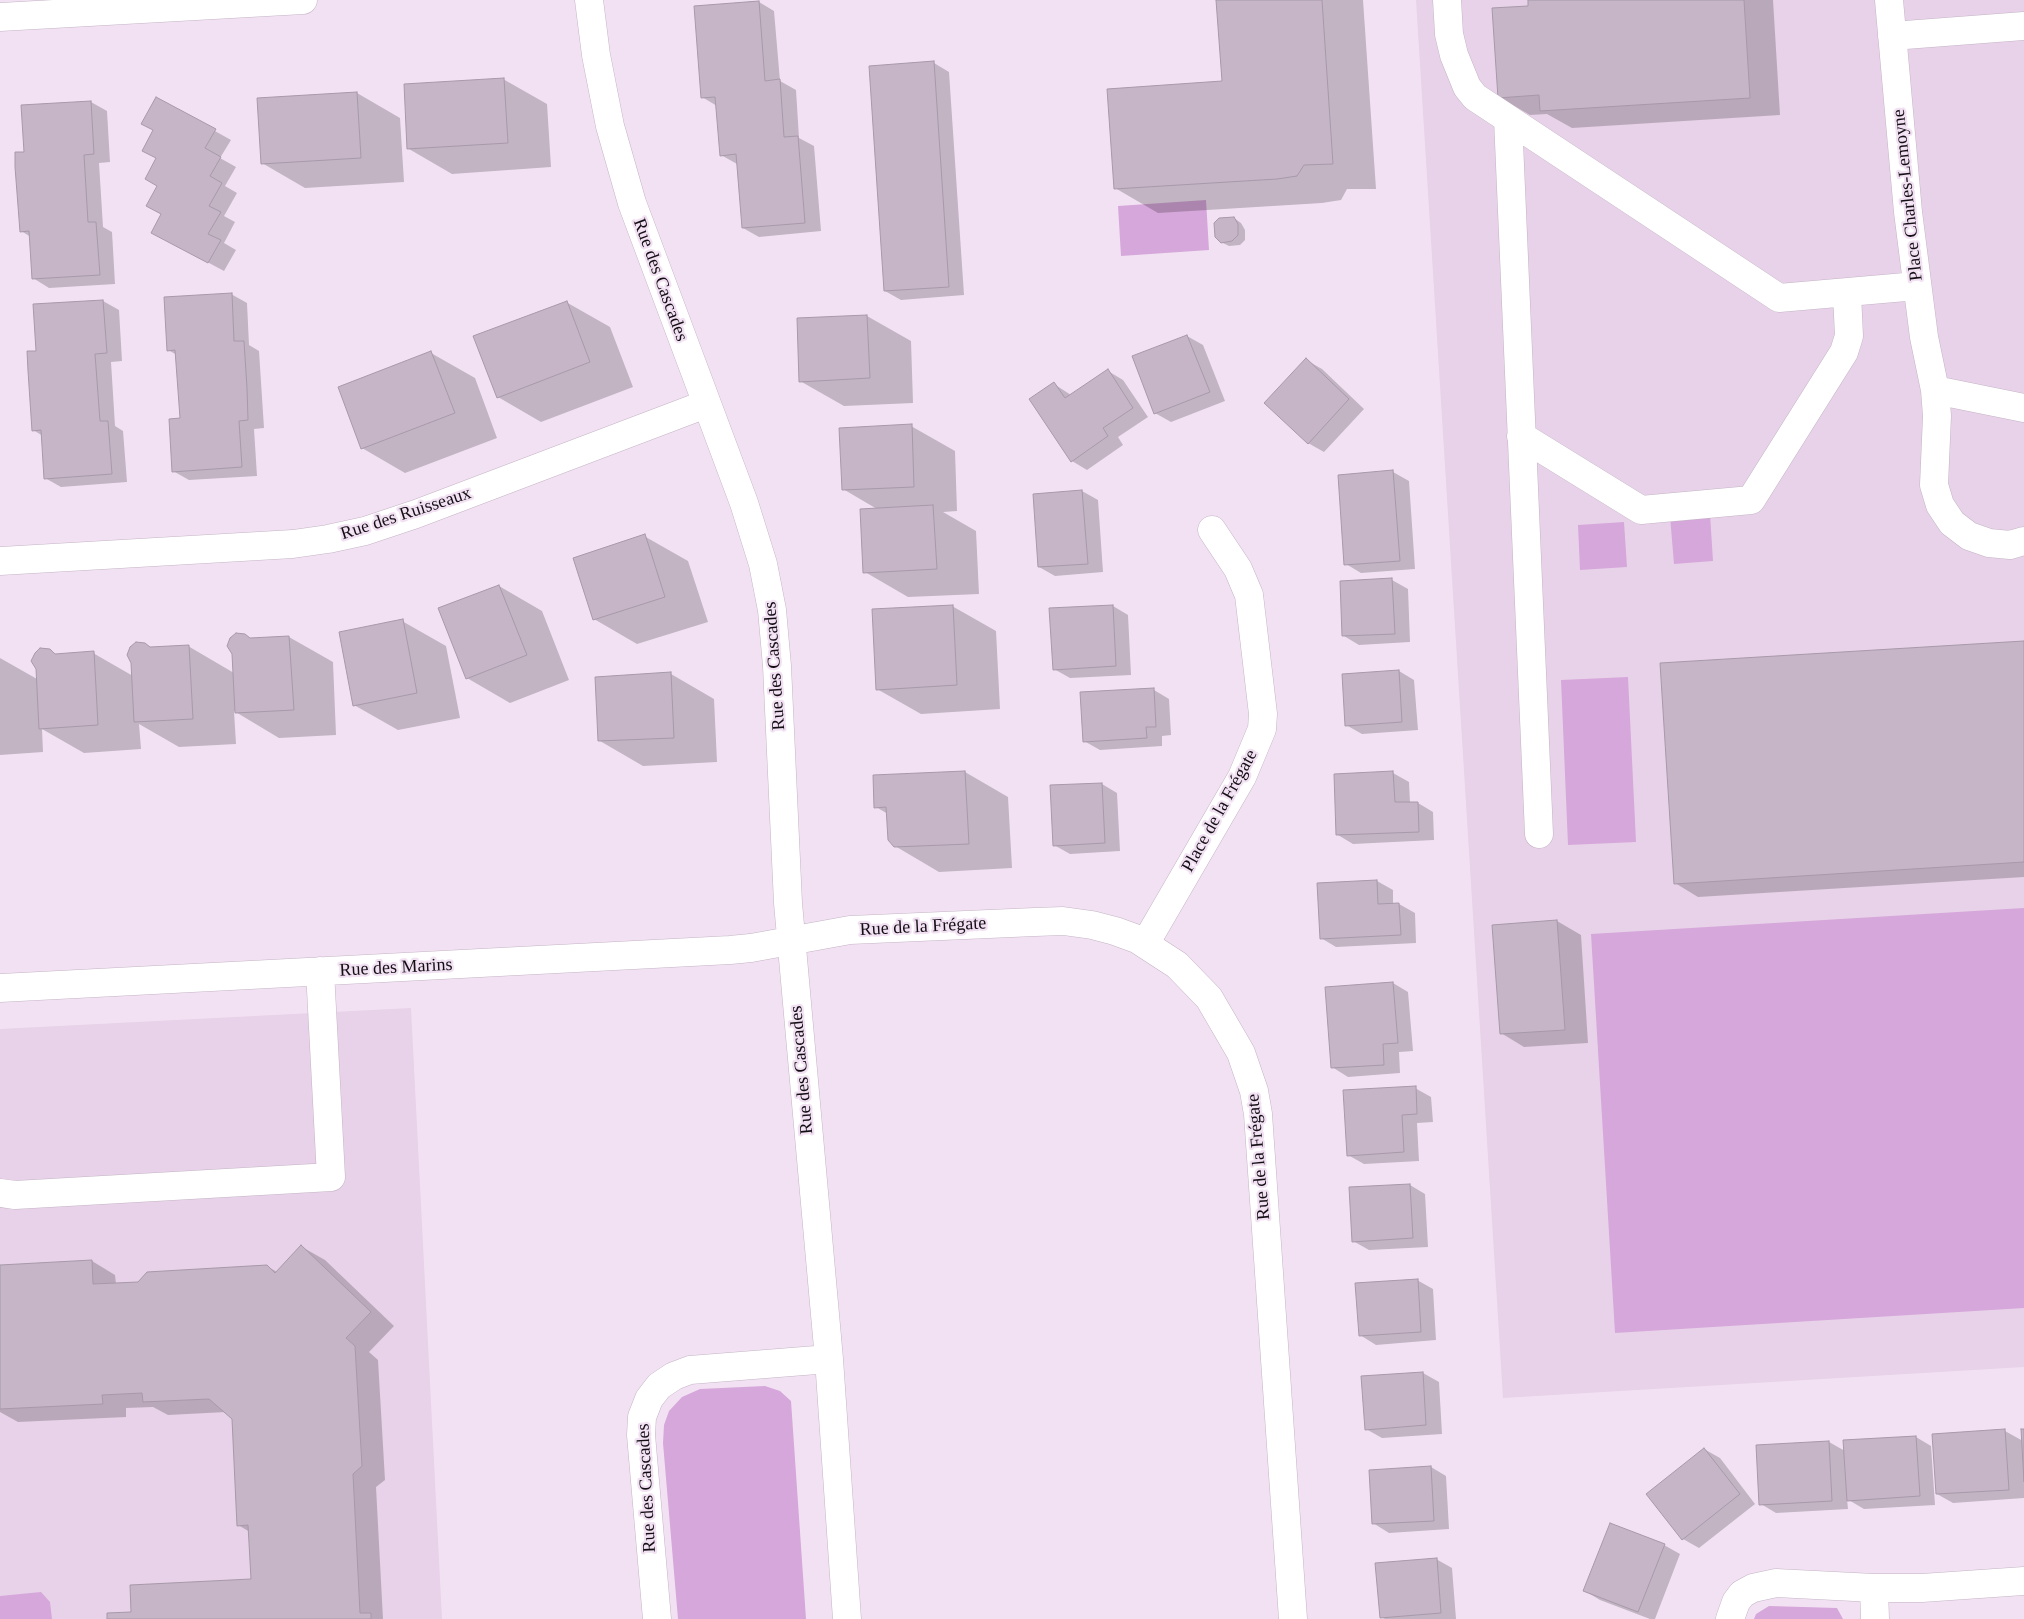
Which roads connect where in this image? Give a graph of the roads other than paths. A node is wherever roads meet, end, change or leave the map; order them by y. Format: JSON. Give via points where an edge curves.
{"nodes":[{"id":1,"x":302,"y":0,"type":"edge"},
{"id":2,"x":590,"y":0,"type":"edge"},
{"id":3,"x":1447,"y":0,"type":"edge"},
{"id":4,"x":1889,"y":0,"type":"edge"},
{"id":5,"x":0,"y":17,"type":"edge"},
{"id":6,"x":2024,"y":26,"type":"edge"},
{"id":7,"x":1892,"y":36,"type":"junction"},
{"id":8,"x":1508,"y":119,"type":"junction"},
{"id":9,"x":1917,"y":286,"type":"junction"},
{"id":10,"x":1847,"y":294,"type":"junction"},
{"id":11,"x":1935,"y":390,"type":"junction"},
{"id":12,"x":706,"y":404,"type":"junction"},
{"id":13,"x":2024,"y":408,"type":"edge"},
{"id":14,"x":1522,"y":436,"type":"junction"},
{"id":15,"x":1212,"y":530,"type":"dead end"},
{"id":16,"x":2024,"y":541,"type":"edge"},
{"id":17,"x":0,"y":561,"type":"edge"},
{"id":18,"x":1539,"y":834,"type":"dead end"},
{"id":19,"x":791,"y":940,"type":"junction"},
{"id":20,"x":1145,"y":944,"type":"junction"},
{"id":21,"x":320,"y":971,"type":"junction"},
{"id":22,"x":0,"y":988,"type":"edge"},
{"id":23,"x":0,"y":1193,"type":"edge"},
{"id":24,"x":829,"y":1359,"type":"junction"},
{"id":25,"x":2024,"y":1581,"type":"edge"},
{"id":26,"x":1874,"y":1588,"type":"junction"},
{"id":27,"x":656,"y":1619,"type":"edge"},
{"id":28,"x":848,"y":1619,"type":"edge"},
{"id":29,"x":1293,"y":1619,"type":"edge"},
{"id":30,"x":1730,"y":1619,"type":"edge"},
{"id":31,"x":1876,"y":1619,"type":"edge"}],
"edges":[{"from":1,"to":5,"type":"street"},
{"from":2,"to":12,"type":"street","name":"Rue des Cascades","via":[[602,88],[623,172]]},
{"from":3,"to":8,"type":"street","via":[[1449,34],[1467,87],[1475,97]]},
{"from":4,"to":7,"type":"street","name":"Place Charles-Lemoyne"},
{"from":6,"to":7,"type":"street"},
{"from":7,"to":9,"type":"street","name":"Place Charles-Lemoyne"},
{"from":8,"to":10,"type":"street","via":[[1779,298]]},
{"from":8,"to":14,"type":"street"},
{"from":9,"to":10,"type":"street"},
{"from":9,"to":11,"type":"street","name":"Place Charles-Lemoyne"},
{"from":10,"to":14,"type":"street","via":[[1849,336],[1844,352],[1751,500],[1641,510]]},
{"from":11,"to":13,"type":"street"},
{"from":11,"to":16,"type":"street","name":"Place Charles-Lemoyne","via":[[1934,485],[1940,505],[1952,523],[1969,536],[1989,543],[2010,545]]},
{"from":12,"to":17,"type":"street","name":"Rue des Ruisseaux","via":[[365,531],[293,544]]},
{"from":12,"to":19,"type":"street","name":"Rue des Cascades","via":[[755,537],[772,610]]},
{"from":14,"to":18,"type":"street"},
{"from":15,"to":20,"type":"street","name":"Place de la Frégate","via":[[1238,569],[1249,595],[1262,729],[1242,777]]},
{"from":19,"to":20,"type":"street","name":"Rue de la Frégate","via":[[850,930],[1063,921],[1115,930]]},
{"from":19,"to":21,"type":"street","name":"Rue des Marins","via":[[730,950]]},
{"from":19,"to":24,"type":"street","name":"Rue des Cascades"},
{"from":20,"to":29,"type":"street","name":"Rue de la Frégate","via":[[1177,965],[1209,998],[1241,1053],[1254,1091],[1259,1123]]},
{"from":21,"to":22,"type":"street","name":"Rue des Marins"},
{"from":21,"to":23,"type":"street","via":[[331,1177],[15,1195]]},
{"from":24,"to":27,"type":"street","name":"Rue des Cascades","via":[[690,1370],[659,1386],[649,1399],[642,1418],[641,1435]]},
{"from":24,"to":28,"type":"street","name":"Rue des Cascades"},
{"from":25,"to":26,"type":"street"},
{"from":26,"to":30,"type":"street","via":[[1766,1584],[1742,1594]]},
{"from":26,"to":31,"type":"street"}]}
